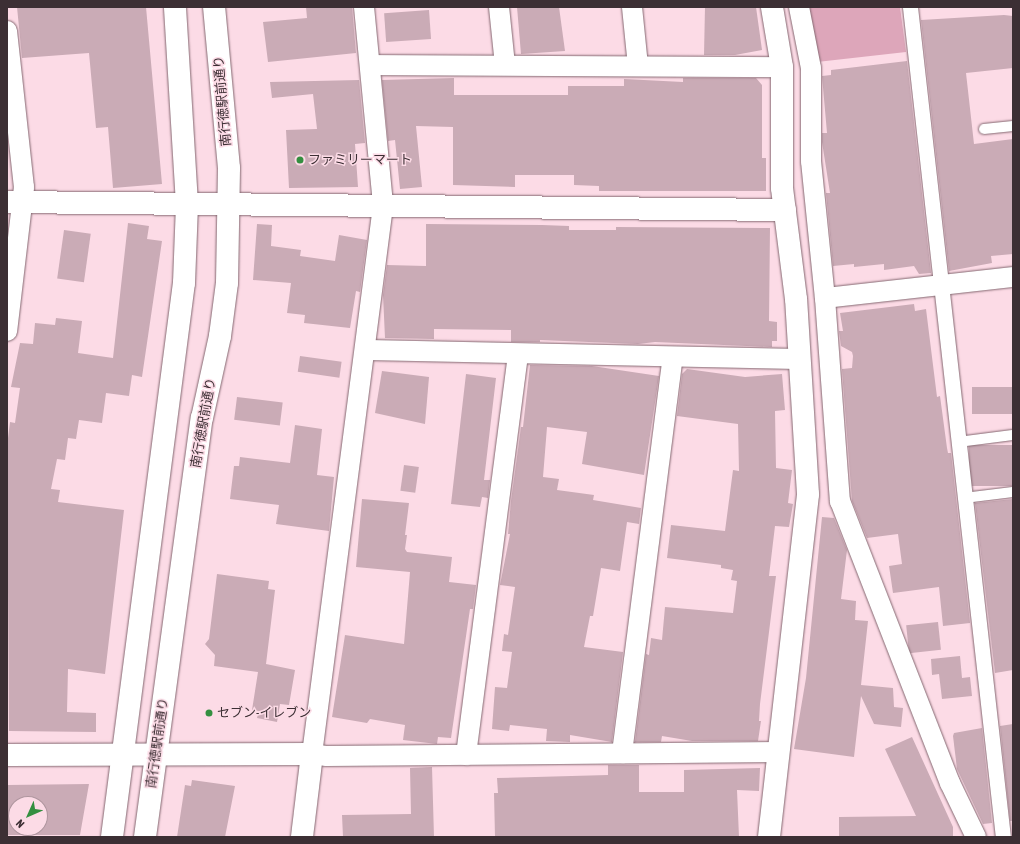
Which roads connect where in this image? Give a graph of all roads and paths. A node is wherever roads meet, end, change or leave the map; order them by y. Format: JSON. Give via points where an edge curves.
{"nodes":[{"id":1,"x":174,"y":7,"type":"edge"},
{"id":2,"x":214,"y":7,"type":"edge"},
{"id":3,"x":364,"y":7,"type":"edge"},
{"id":4,"x":499,"y":7,"type":"edge"},
{"id":5,"x":632,"y":7,"type":"edge"},
{"id":6,"x":772,"y":7,"type":"edge"},
{"id":7,"x":799,"y":7,"type":"edge"},
{"id":8,"x":910,"y":7,"type":"edge"},
{"id":9,"x":913,"y":7,"type":"edge"},
{"id":10,"x":7,"y":31,"type":"edge"},
{"id":11,"x":8,"y":54,"type":"edge"},
{"id":12,"x":370,"y":65,"type":"junction"},
{"id":13,"x":505,"y":65,"type":"junction"},
{"id":14,"x":638,"y":66,"type":"junction"},
{"id":15,"x":782,"y":67,"type":"junction"},
{"id":16,"x":1013,"y":126,"type":"edge"},
{"id":17,"x":984,"y":129,"type":"dead end"},
{"id":18,"x":16,"y":202,"type":"edge"},
{"id":19,"x":187,"y":204,"type":"junction"},
{"id":20,"x":230,"y":204,"type":"junction"},
{"id":21,"x":383,"y":206,"type":"junction"},
{"id":22,"x":785,"y":210,"type":"junction"},
{"id":23,"x":1013,"y":277,"type":"edge"},
{"id":24,"x":940,"y":285,"type":"junction"},
{"id":25,"x":825,"y":298,"type":"junction"},
{"id":26,"x":7,"y":331,"type":"edge"},
{"id":27,"x":366,"y":350,"type":"junction"},
{"id":28,"x":518,"y":354,"type":"junction"},
{"id":29,"x":673,"y":357,"type":"junction"},
{"id":30,"x":800,"y":359,"type":"junction"},
{"id":31,"x":1013,"y":434,"type":"edge"},
{"id":32,"x":958,"y":442,"type":"junction"},
{"id":33,"x":1013,"y":492,"type":"edge"},
{"id":34,"x":964,"y":498,"type":"junction"},
{"id":35,"x":778,"y":752,"type":"junction"},
{"id":36,"x":622,"y":753,"type":"junction"},
{"id":37,"x":157,"y":754,"type":"junction"},
{"id":38,"x":312,"y":754,"type":"junction"},
{"id":39,"x":124,"y":755,"type":"junction"},
{"id":40,"x":466,"y":755,"type":"junction"},
{"id":41,"x":7,"y":756,"type":"edge"},
{"id":42,"x":112,"y":837,"type":"edge"},
{"id":43,"x":145,"y":837,"type":"edge"},
{"id":44,"x":302,"y":837,"type":"edge"},
{"id":45,"x":769,"y":837,"type":"edge"},
{"id":46,"x":976,"y":837,"type":"edge"},
{"id":47,"x":1003,"y":837,"type":"edge"}],
"edges":[{"from":1,"to":19,"type":"street"},
{"from":2,"to":20,"type":"street","name":"南行徳駅前通り"},
{"from":3,"to":12,"type":"street"},
{"from":4,"to":13,"type":"street"},
{"from":5,"to":14,"type":"street"},
{"from":6,"to":15,"type":"street"},
{"from":7,"to":25,"type":"street","via":[[811,68],[811,161]]},
{"from":8,"to":9,"type":"lane"},
{"from":8,"to":24,"type":"street"},
{"from":10,"to":11,"type":"street"},
{"from":11,"to":18,"type":"street"},
{"from":12,"to":13,"type":"street"},
{"from":12,"to":21,"type":"street"},
{"from":13,"to":14,"type":"street"},
{"from":14,"to":15,"type":"street"},
{"from":15,"to":22,"type":"street","via":[[781,157]]},
{"from":16,"to":17,"type":"lane"},
{"from":18,"to":19,"type":"street"},
{"from":18,"to":26,"type":"street"},
{"from":19,"to":20,"type":"street"},
{"from":19,"to":39,"type":"street","via":[[184,283],[152,514]]},
{"from":20,"to":21,"type":"street"},
{"from":20,"to":37,"type":"street","name":"南行徳駅前通り","via":[[224,303],[202,418]]},
{"from":21,"to":22,"type":"street"},
{"from":21,"to":27,"type":"street"},
{"from":22,"to":30,"type":"street"},
{"from":23,"to":24,"type":"street"},
{"from":24,"to":25,"type":"street"},
{"from":24,"to":32,"type":"street"},
{"from":25,"to":46,"type":"street","via":[[840,501],[947,776]]},
{"from":27,"to":28,"type":"street"},
{"from":27,"to":38,"type":"street"},
{"from":28,"to":29,"type":"street"},
{"from":28,"to":40,"type":"street"},
{"from":29,"to":30,"type":"street"},
{"from":29,"to":36,"type":"street"},
{"from":30,"to":35,"type":"street","via":[[808,494]]},
{"from":31,"to":32,"type":"lane"},
{"from":32,"to":34,"type":"street"},
{"from":33,"to":34,"type":"lane"},
{"from":34,"to":47,"type":"street"},
{"from":35,"to":36,"type":"street"},
{"from":35,"to":45,"type":"street"},
{"from":36,"to":40,"type":"street"},
{"from":37,"to":38,"type":"street"},
{"from":37,"to":39,"type":"street"},
{"from":37,"to":43,"type":"street","name":"南行徳駅前通り"},
{"from":38,"to":40,"type":"street"},
{"from":38,"to":44,"type":"street"},
{"from":39,"to":41,"type":"street"},
{"from":39,"to":42,"type":"street"}]}
